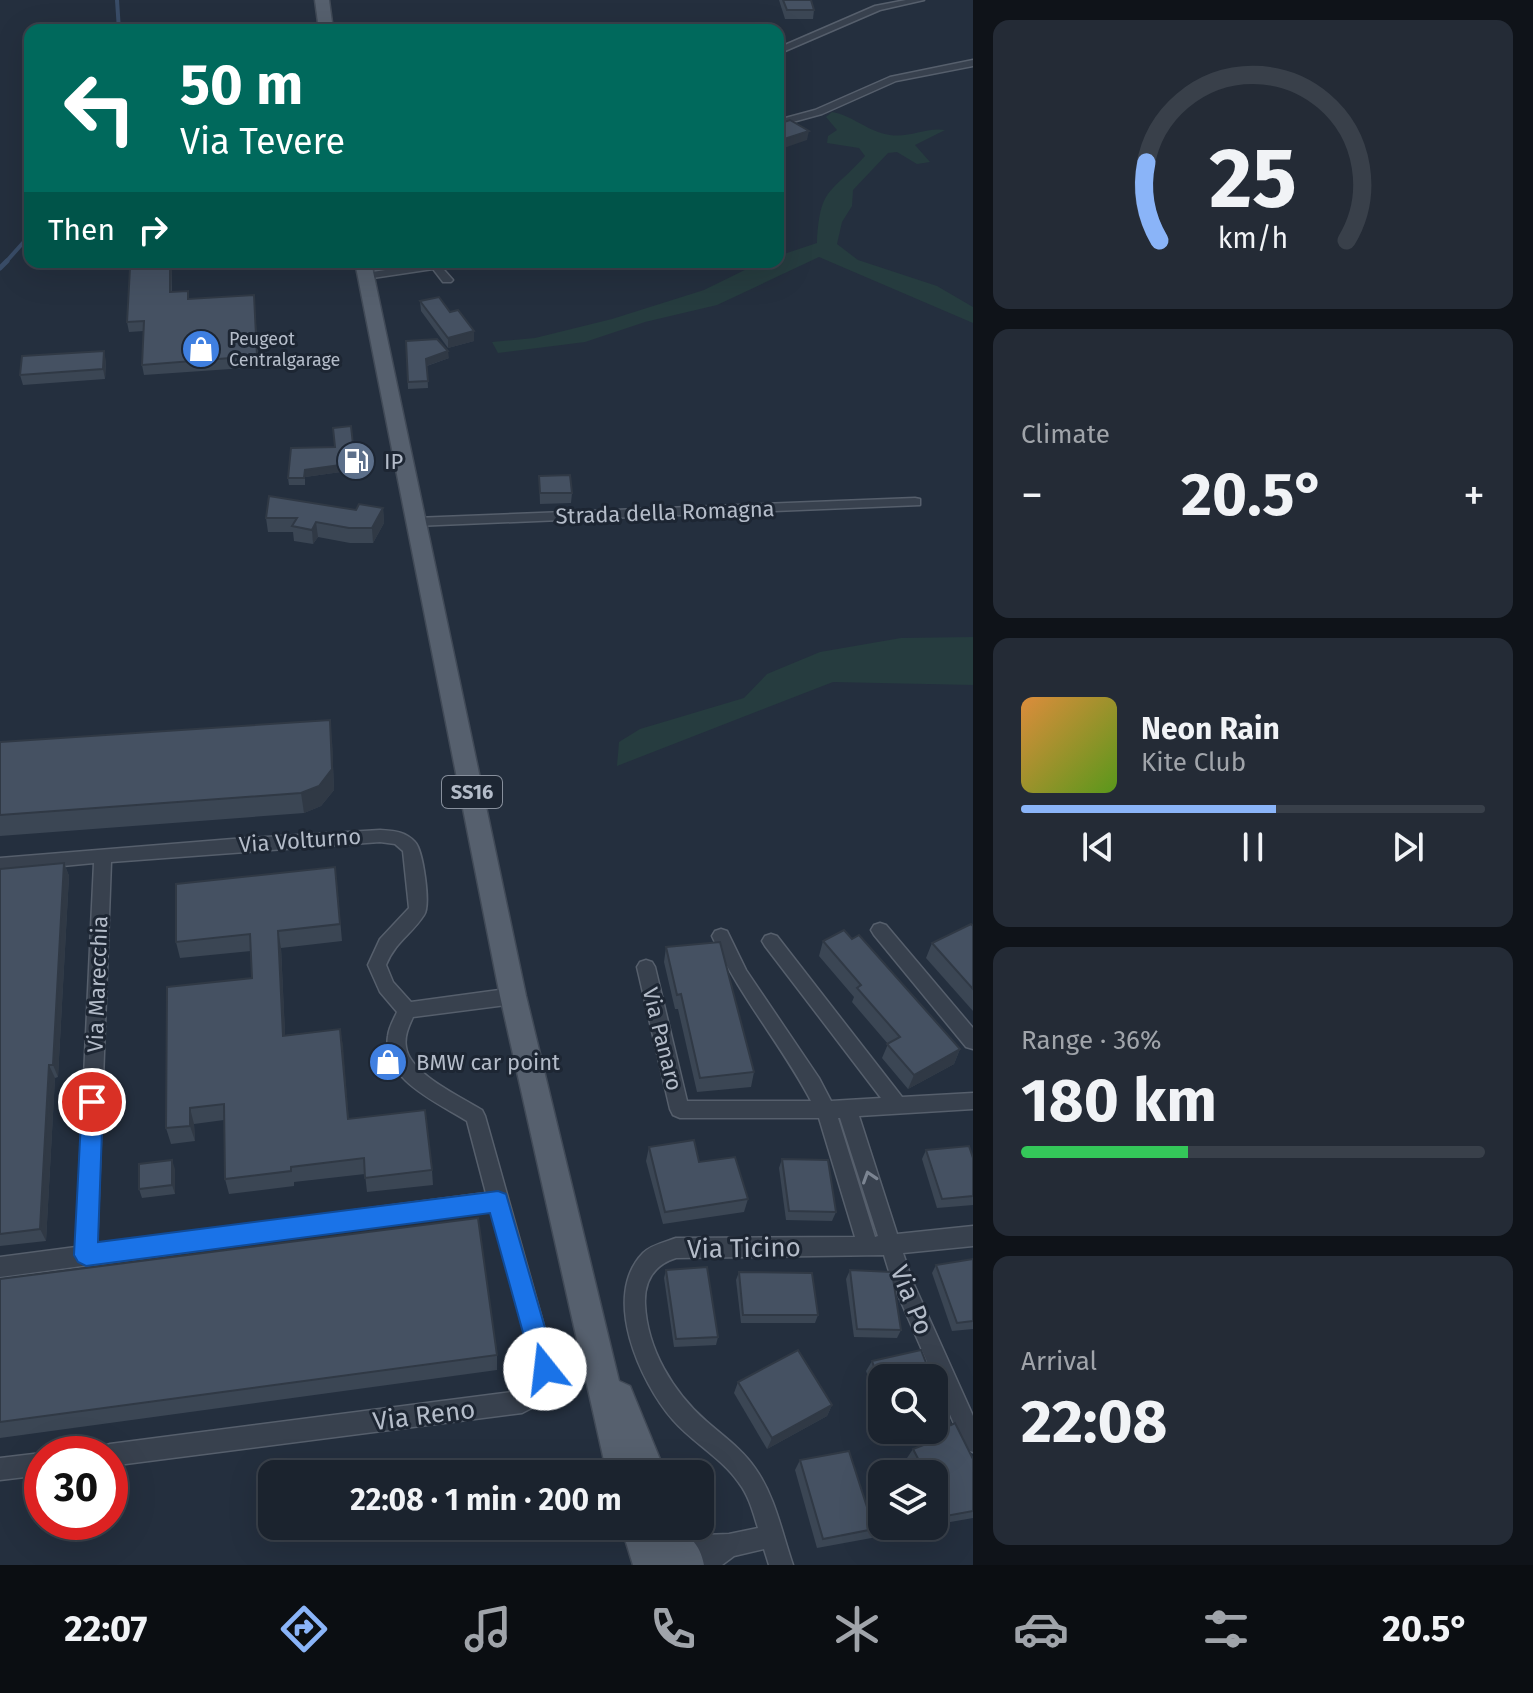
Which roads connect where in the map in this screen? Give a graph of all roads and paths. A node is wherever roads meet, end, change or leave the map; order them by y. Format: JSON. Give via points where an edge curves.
{"nodes":[{"id":1,"x":322,"y":0,"type":"edge"},
{"id":2,"x":920,"y":0,"type":"edge"},
{"id":3,"x":325,"y":24,"type":"edge"},
{"id":4,"x":784,"y":48,"type":"edge"},
{"id":5,"x":973,"y":63,"type":"edge"},
{"id":6,"x":784,"y":121,"type":"edge"},
{"id":7,"x":438,"y":268,"type":"edge"},
{"id":8,"x":365,"y":269,"type":"edge"},
{"id":9,"x":447,"y":280,"type":"dead end"},
{"id":10,"x":915,"y":502,"type":"dead end"},
{"id":11,"x":415,"y":522,"type":"junction"},
{"id":12,"x":103,"y":857,"type":"junction"},
{"id":13,"x":0,"y":865,"type":"edge"},
{"id":14,"x":880,"y":930,"type":"dead end"},
{"id":15,"x":721,"y":936,"type":"dead end"},
{"id":16,"x":771,"y":941,"type":"dead end"},
{"id":17,"x":646,"y":967,"type":"dead end"},
{"id":18,"x":513,"y":996,"type":"junction"},
{"id":19,"x":407,"y":1010,"type":"junction"},
{"id":20,"x":973,"y":1041,"type":"edge"},
{"id":21,"x":973,"y":1101,"type":"edge"},
{"id":22,"x":899,"y":1107,"type":"junction"},
{"id":23,"x":847,"y":1108,"type":"junction"},
{"id":24,"x":825,"y":1110,"type":"junction"},
{"id":25,"x":498,"y":1201,"type":"junction"},
{"id":26,"x":973,"y":1236,"type":"edge"},
{"id":27,"x":891,"y":1246,"type":"junction"},
{"id":28,"x":868,"y":1247,"type":"junction"},
{"id":29,"x":86,"y":1255,"type":"junction"},
{"id":30,"x":0,"y":1267,"type":"edge"},
{"id":31,"x":588,"y":1320,"type":"junction"},
{"id":32,"x":973,"y":1441,"type":"edge"},
{"id":33,"x":128,"y":1453,"type":"edge"},
{"id":34,"x":621,"y":1460,"type":"edge"},
{"id":35,"x":643,"y":1460,"type":"edge"},
{"id":36,"x":24,"y":1466,"type":"edge"},
{"id":37,"x":0,"y":1469,"type":"edge"},
{"id":38,"x":771,"y":1536,"type":"junction"},
{"id":39,"x":656,"y":1540,"type":"edge"},
{"id":40,"x":673,"y":1553,"type":"edge"},
{"id":41,"x":781,"y":1565,"type":"edge"}],
"edges":[{"from":1,"to":3,"type":"main road"},
{"from":2,"to":4,"type":"street","via":[[878,8]]},
{"from":5,"to":6,"type":"street","via":[[912,73],[824,111]]},
{"from":7,"to":9,"type":"street"},
{"from":8,"to":11,"type":"main road","number":"SS16"},
{"from":10,"to":11,"type":"street","name":"Strada della Romagna"},
{"from":11,"to":18,"type":"main road","number":"SS16"},
{"from":12,"to":13,"type":"street","name":"Via Volturno"},
{"from":12,"to":19,"type":"street","name":"Via Volturno","via":[[399,838],[411,848],[418,910],[386,944],[377,965],[386,987]]},
{"from":12,"to":29,"type":"street","name":"Via Marecchia"},
{"from":14,"to":20,"type":"street"},
{"from":15,"to":24,"type":"street","via":[[735,971]]},
{"from":16,"to":22,"type":"street"},
{"from":17,"to":24,"type":"street","name":"Via Panaro","via":[[680,1109]]},
{"from":18,"to":19,"type":"street"},
{"from":18,"to":31,"type":"main road","number":"SS16"},
{"from":19,"to":25,"type":"street","name":"Via Reno","via":[[396,1051],[406,1071],[475,1116]]},
{"from":21,"to":22,"type":"street","name":"Via Panaro"},
{"from":22,"to":23,"type":"street","name":"Via Panaro"},
{"from":23,"to":24,"type":"street","name":"Via Panaro"},
{"from":27,"to":23,"type":"street","one_way":true},
{"from":24,"to":28,"type":"street"},
{"from":25,"to":29,"type":"street"},
{"from":25,"to":33,"type":"street","name":"Via Reno","via":[[545,1369],[541,1391],[522,1402]]},
{"from":26,"to":27,"type":"street","name":"Via Ticino"},
{"from":27,"to":28,"type":"street","name":"Via Ticino"},
{"from":27,"to":32,"type":"street","name":"Via Po"},
{"from":28,"to":38,"type":"street","name":"Via Ticino","via":[[676,1248],[651,1258],[637,1278],[632,1307],[655,1376],[680,1411],[752,1483]]},
{"from":29,"to":30,"type":"street"},
{"from":31,"to":34,"type":"main road","number":"SS16"},
{"from":31,"to":35,"type":"main road","number":"SS16"},
{"from":36,"to":37,"type":"street"},
{"from":38,"to":40,"type":"street"},
{"from":38,"to":41,"type":"street","name":"Via Ticino"},
{"from":39,"to":40,"type":"main road"}]}
